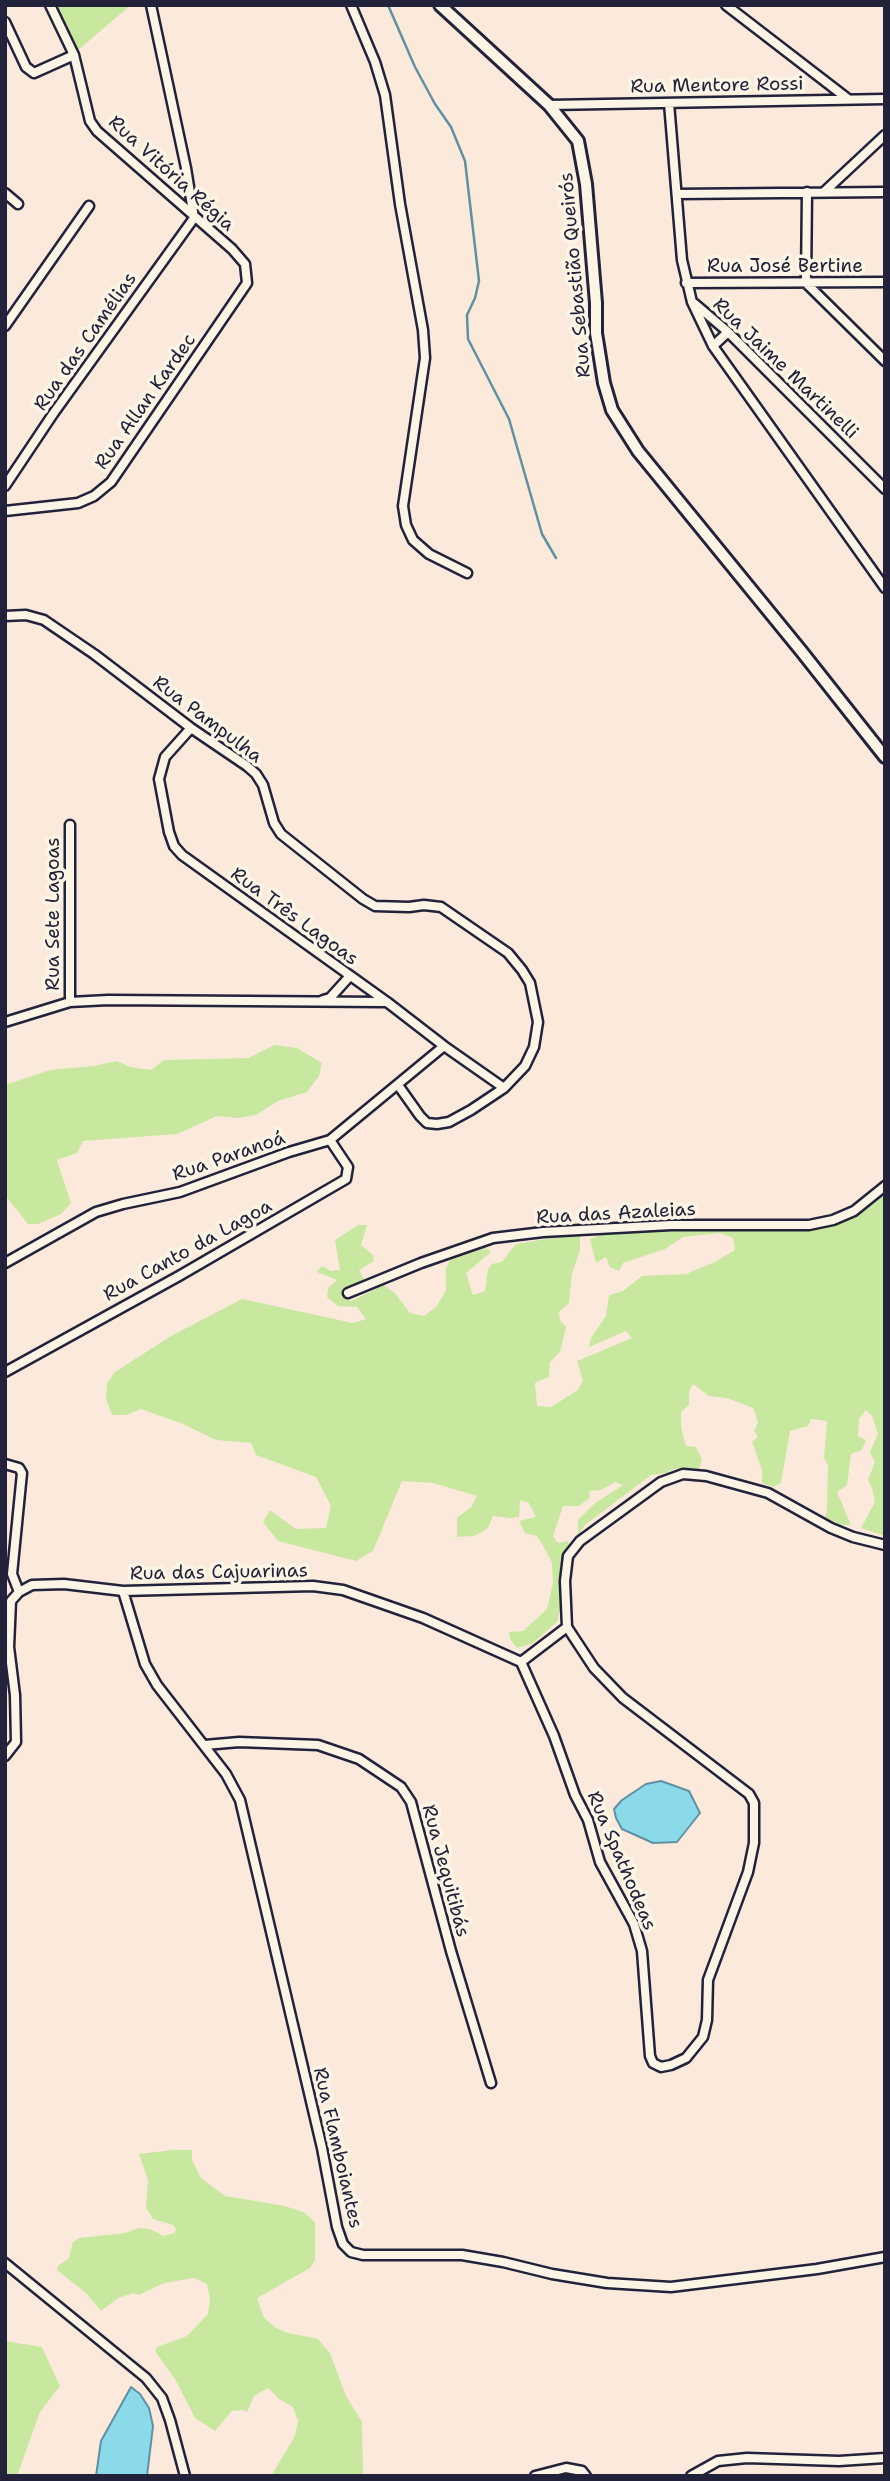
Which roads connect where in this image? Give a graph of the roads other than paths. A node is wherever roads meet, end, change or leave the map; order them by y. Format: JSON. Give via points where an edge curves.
{"nodes":[{"id":1,"x":50,"y":5,"type":"edge"},
{"id":2,"x":151,"y":5,"type":"edge"},
{"id":3,"x":351,"y":5,"type":"edge"},
{"id":4,"x":440,"y":5,"type":"edge"},
{"id":5,"x":726,"y":5,"type":"edge"},
{"id":6,"x":5,"y":22,"type":"edge"},
{"id":7,"x":74,"y":55,"type":"junction"},
{"id":8,"x":848,"y":99,"type":"junction"},
{"id":9,"x":885,"y":99,"type":"edge"},
{"id":10,"x":669,"y":103,"type":"junction"},
{"id":11,"x":549,"y":105,"type":"junction"},
{"id":12,"x":885,"y":135,"type":"edge"},
{"id":13,"x":807,"y":192,"type":"junction"},
{"id":14,"x":824,"y":192,"type":"junction"},
{"id":15,"x":885,"y":192,"type":"edge"},
{"id":16,"x":5,"y":193,"type":"edge"},
{"id":17,"x":677,"y":194,"type":"junction"},
{"id":18,"x":18,"y":204,"type":"dead end"},
{"id":19,"x":89,"y":206,"type":"dead end"},
{"id":20,"x":194,"y":218,"type":"junction"},
{"id":21,"x":885,"y":282,"type":"edge"},
{"id":22,"x":247,"y":283,"type":"joint"},
{"id":23,"x":686,"y":283,"type":"junction"},
{"id":24,"x":806,"y":283,"type":"junction"},
{"id":25,"x":692,"y":302,"type":"junction"},
{"id":26,"x":5,"y":326,"type":"edge"},
{"id":27,"x":728,"y":332,"type":"junction"},
{"id":28,"x":713,"y":346,"type":"junction"},
{"id":29,"x":885,"y":361,"type":"edge"},
{"id":30,"x":5,"y":486,"type":"edge"},
{"id":31,"x":885,"y":489,"type":"edge"},
{"id":32,"x":5,"y":511,"type":"edge"},
{"id":33,"x":467,"y":573,"type":"dead end"},
{"id":34,"x":885,"y":588,"type":"edge"},
{"id":35,"x":5,"y":616,"type":"edge"},
{"id":36,"x":191,"y":729,"type":"junction"},
{"id":37,"x":885,"y":757,"type":"edge"},
{"id":38,"x":70,"y":825,"type":"dead end"},
{"id":39,"x":349,"y":976,"type":"junction"},
{"id":40,"x":71,"y":1002,"type":"junction"},
{"id":41,"x":317,"y":1002,"type":"junction"},
{"id":42,"x":387,"y":1002,"type":"junction"},
{"id":43,"x":5,"y":1022,"type":"edge"},
{"id":44,"x":444,"y":1046,"type":"junction"},
{"id":45,"x":398,"y":1085,"type":"junction"},
{"id":46,"x":504,"y":1088,"type":"junction"},
{"id":47,"x":330,"y":1140,"type":"junction"},
{"id":48,"x":885,"y":1186,"type":"edge"},
{"id":49,"x":5,"y":1263,"type":"edge"},
{"id":50,"x":348,"y":1293,"type":"dead end"},
{"id":51,"x":5,"y":1372,"type":"edge"},
{"id":52,"x":5,"y":1464,"type":"edge"},
{"id":53,"x":885,"y":1545,"type":"edge"},
{"id":54,"x":123,"y":1591,"type":"junction"},
{"id":55,"x":19,"y":1592,"type":"junction"},
{"id":56,"x":567,"y":1627,"type":"junction"},
{"id":57,"x":521,"y":1662,"type":"junction"},
{"id":58,"x":205,"y":1745,"type":"junction"},
{"id":59,"x":5,"y":1756,"type":"edge"},
{"id":60,"x":491,"y":2083,"type":"dead end"},
{"id":61,"x":885,"y":2257,"type":"edge"},
{"id":62,"x":5,"y":2263,"type":"edge"},
{"id":63,"x":885,"y":2458,"type":"edge"},
{"id":64,"x":185,"y":2476,"type":"edge"},
{"id":65,"x":535,"y":2476,"type":"edge"},
{"id":66,"x":586,"y":2476,"type":"edge"},
{"id":67,"x":691,"y":2476,"type":"edge"}],
"edges":[{"from":1,"to":7,"type":"street","name":"Rua Vitória Régia"},
{"from":2,"to":20,"type":"street"},
{"from":3,"to":33,"type":"street","via":[[385,95],[423,330],[425,358],[403,506],[406,525],[412,540],[429,554]]},
{"from":4,"to":11,"type":"street","name":"Rua Sebastião Queirós"},
{"from":5,"to":8,"type":"street"},
{"from":6,"to":7,"type":"street","via":[[26,68],[34,73]]},
{"from":7,"to":20,"type":"street","name":"Rua Vitória Régia","via":[[90,121],[97,131]]},
{"from":8,"to":9,"type":"street","name":"Rua Mentore Rossi"},
{"from":8,"to":10,"type":"street","name":"Rua Mentore Rossi"},
{"from":10,"to":11,"type":"street","name":"Rua Mentore Rossi"},
{"from":10,"to":17,"type":"street"},
{"from":11,"to":37,"type":"street","name":"Rua Sebastião Queirós","via":[[578,141],[584,163],[596,333],[612,410],[638,451]]},
{"from":12,"to":14,"type":"street"},
{"from":13,"to":14,"type":"street"},
{"from":13,"to":17,"type":"street"},
{"from":13,"to":24,"type":"street"},
{"from":14,"to":15,"type":"street"},
{"from":16,"to":18,"type":"street"},
{"from":17,"to":23,"type":"street"},
{"from":19,"to":26,"type":"street"},
{"from":20,"to":22,"type":"street","name":"Rua Vitória Régia","via":[[245,264]]},
{"from":20,"to":30,"type":"street","name":"Rua das Camélias"},
{"from":21,"to":24,"type":"street","name":"Rua José Bertine"},
{"from":22,"to":32,"type":"street","name":"Rua Allan Kardec","via":[[111,482],[78,503]]},
{"from":23,"to":24,"type":"street","name":"Rua José Bertine"},
{"from":23,"to":25,"type":"street"},
{"from":24,"to":29,"type":"street"},
{"from":25,"to":27,"type":"street","name":"Rua Jaime Martinelli"},
{"from":25,"to":28,"type":"street"},
{"from":27,"to":28,"type":"street"},
{"from":27,"to":31,"type":"street","name":"Rua Jaime Martinelli"},
{"from":28,"to":34,"type":"street"},
{"from":35,"to":36,"type":"street","name":"Rua Pampulha","via":[[44,620]]},
{"from":36,"to":39,"type":"street","name":"Rua Três Lagoas","via":[[165,757],[159,779],[174,845]]},
{"from":36,"to":46,"type":"street","name":"Rua Pampulha","via":[[256,774],[281,834],[363,899],[374,906],[441,906],[508,953],[530,983],[538,1022],[525,1066]]},
{"from":38,"to":40,"type":"street","name":"Rua Sete Lagoas"},
{"from":39,"to":41,"type":"street","via":[[330,998]]},
{"from":39,"to":42,"type":"street","name":"Rua Três Lagoas"},
{"from":40,"to":41,"type":"street"},
{"from":40,"to":43,"type":"street"},
{"from":41,"to":42,"type":"street"},
{"from":42,"to":44,"type":"street","name":"Rua Três Lagoas"},
{"from":44,"to":45,"type":"street","name":"Rua Paranoá"},
{"from":44,"to":46,"type":"street","name":"Rua Três Lagoas"},
{"from":45,"to":46,"type":"street","name":"Rua Pampulha","via":[[427,1123],[437,1124],[471,1111]]},
{"from":45,"to":47,"type":"street","name":"Rua Paranoá"},
{"from":47,"to":49,"type":"street","name":"Rua Paranoá","via":[[180,1192],[96,1212]]},
{"from":47,"to":51,"type":"street","name":"Rua Canto da Lagoa","via":[[348,1167],[346,1179]]},
{"from":48,"to":50,"type":"street","name":"Rua das Azaleias","via":[[853,1211],[809,1225],[671,1225],[493,1238]]},
{"from":52,"to":55,"type":"street","via":[[22,1473],[12,1574]]},
{"from":53,"to":56,"type":"street","via":[[831,1528],[768,1493],[683,1474],[661,1482],[580,1541],[568,1556]]},
{"from":54,"to":55,"type":"street","name":"Rua das Cajuarinas","via":[[64,1584],[32,1585]]},
{"from":54,"to":57,"type":"street","name":"Rua das Cajuarinas","via":[[313,1586],[343,1590],[423,1618]]},
{"from":54,"to":58,"type":"street","name":"Rua Flamboiantes","via":[[145,1664]]},
{"from":55,"to":59,"type":"street","via":[[12,1601],[9,1647],[16,1742]]},
{"from":56,"to":57,"type":"street"},
{"from":56,"to":57,"type":"street","name":"Rua Spathodeas","via":[[594,1668],[623,1698],[749,1794],[754,1803],[754,1843],[708,1980],[703,2037],[686,2058],[671,2066],[661,2067],[650,2056],[642,1951],[634,1924],[600,1862],[588,1820]]},
{"from":58,"to":60,"type":"street","name":"Rua Jequitibás","via":[[318,1745],[359,1759],[401,1787],[411,1802]]},
{"from":58,"to":61,"type":"street","name":"Rua Flamboiantes","via":[[240,1800],[337,2227],[351,2252],[462,2255],[593,2281],[671,2287]]},
{"from":62,"to":64,"type":"street","via":[[146,2378],[162,2398]]},
{"from":63,"to":67,"type":"street","via":[[747,2458],[718,2462]]},
{"from":65,"to":66,"type":"street","via":[[566,2468]]}]}
